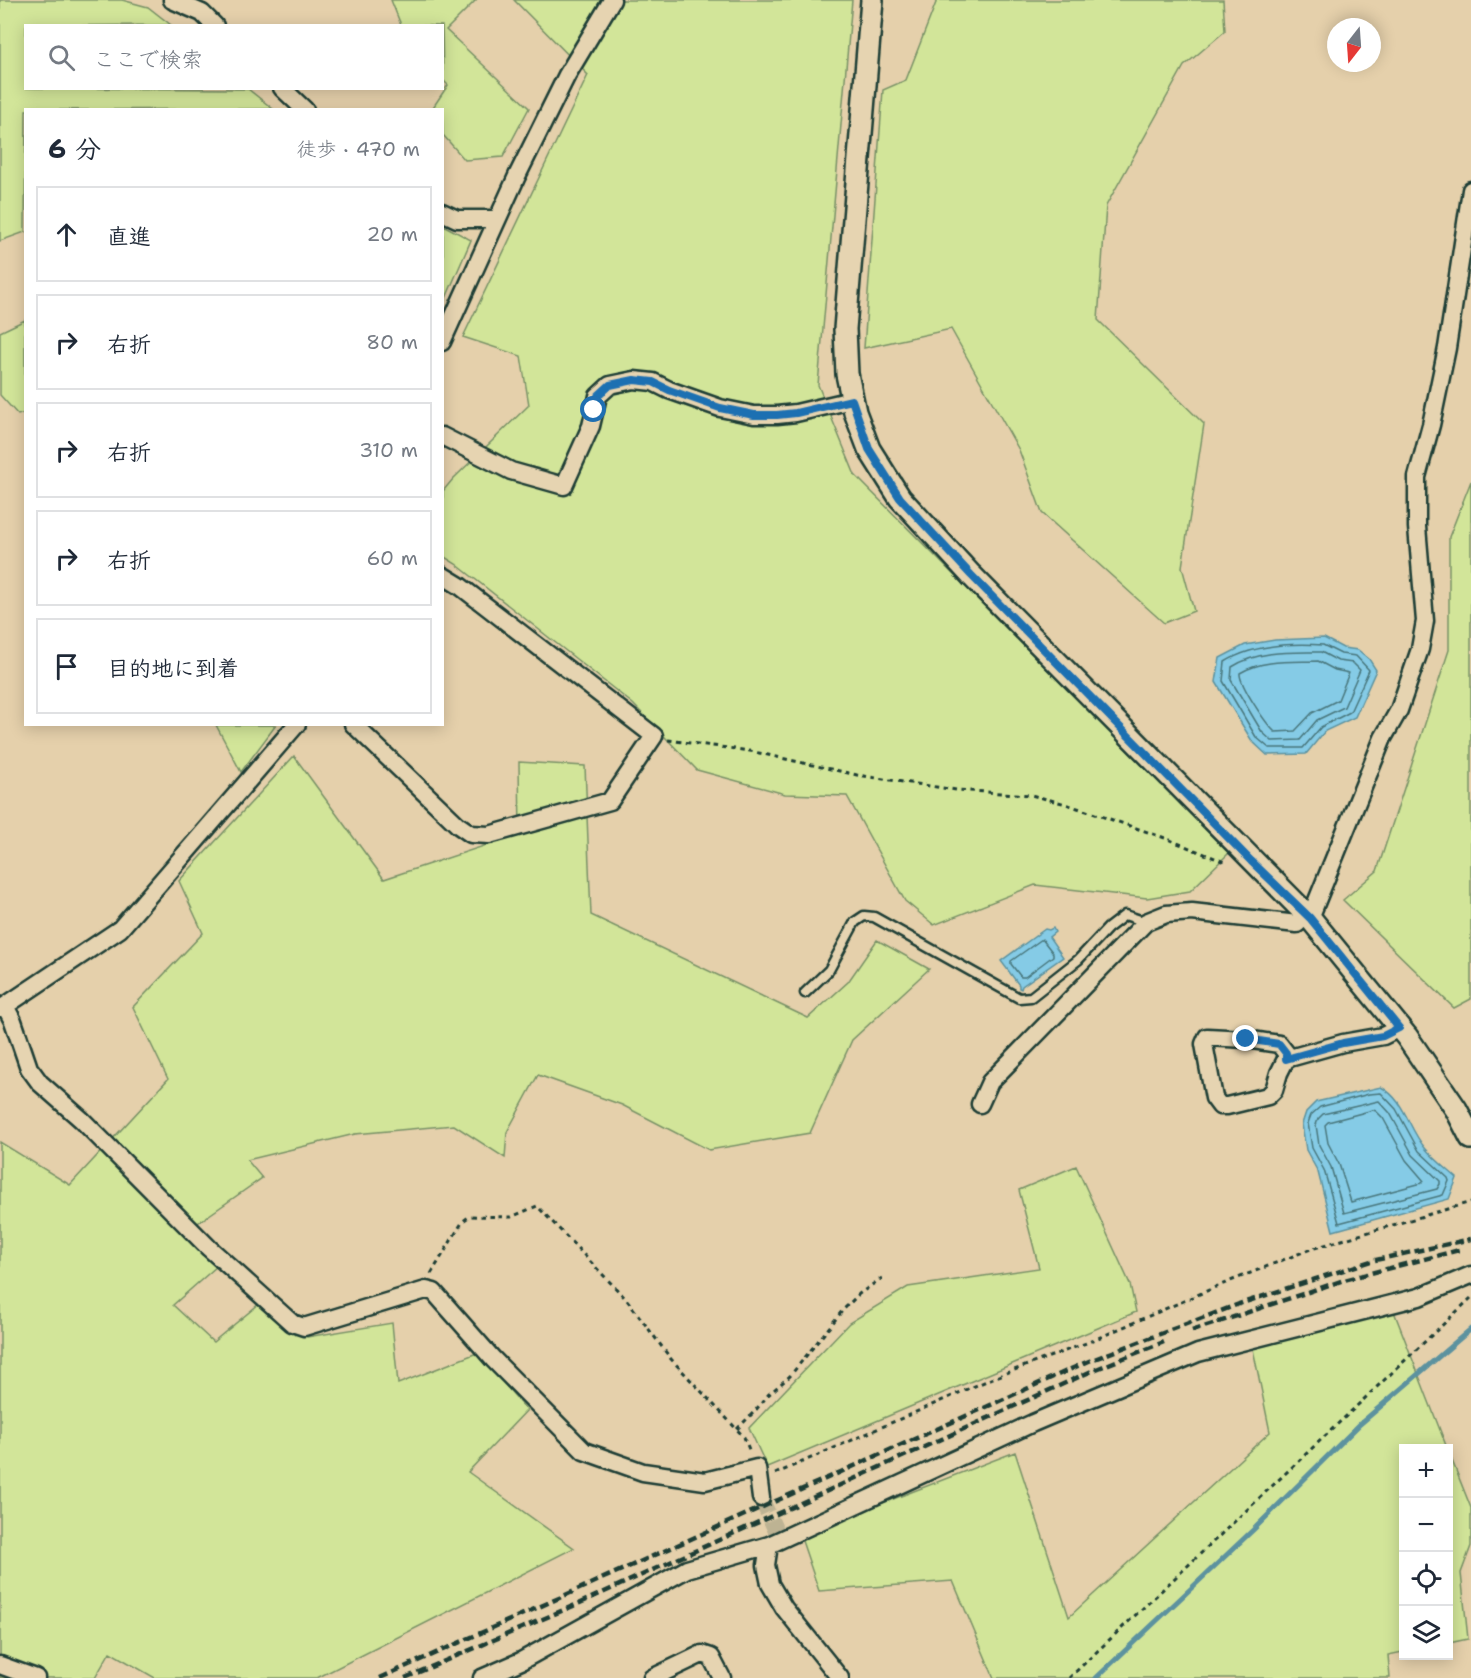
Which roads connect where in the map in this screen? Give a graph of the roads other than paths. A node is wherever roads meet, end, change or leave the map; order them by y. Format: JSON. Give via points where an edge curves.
{"nodes":[{"id":1,"x":172,"y":0,"type":"edge"},
{"id":2,"x":612,"y":0,"type":"edge"},
{"id":3,"x":872,"y":0,"type":"edge"},
{"id":4,"x":213,"y":24,"type":"edge"},
{"id":5,"x":284,"y":90,"type":"edge"},
{"id":6,"x":303,"y":108,"type":"edge"},
{"id":7,"x":1471,"y":190,"type":"edge"},
{"id":8,"x":444,"y":213,"type":"edge"},
{"id":9,"x":496,"y":219,"type":"junction"},
{"id":10,"x":444,"y":337,"type":"edge"},
{"id":11,"x":852,"y":400,"type":"junction"},
{"id":12,"x":444,"y":437,"type":"edge"},
{"id":13,"x":444,"y":575,"type":"edge"},
{"id":14,"x":295,"y":726,"type":"edge"},
{"id":15,"x":355,"y":726,"type":"edge"},
{"id":16,"x":1308,"y":917,"type":"junction"},
{"id":17,"x":1146,"y":922,"type":"junction"},
{"id":18,"x":805,"y":993,"type":"dead end"},
{"id":19,"x":3,"y":1007,"type":"edge"},
{"id":20,"x":1399,"y":1028,"type":"junction"},
{"id":21,"x":1286,"y":1059,"type":"junction"},
{"id":22,"x":980,"y":1104,"type":"dead end"},
{"id":23,"x":1471,"y":1138,"type":"edge"},
{"id":24,"x":1471,"y":1275,"type":"edge"},
{"id":25,"x":761,"y":1498,"type":"tunnel mouth"},
{"id":26,"x":769,"y":1545,"type":"junction"},
{"id":27,"x":0,"y":1665,"type":"edge"},
{"id":28,"x":36,"y":1678,"type":"edge"},
{"id":29,"x":482,"y":1678,"type":"edge"},
{"id":30,"x":652,"y":1678,"type":"edge"},
{"id":31,"x":722,"y":1678,"type":"edge"},
{"id":32,"x":840,"y":1678,"type":"edge"}],
"edges":[{"from":1,"to":4,"type":"street","via":[[202,13]]},
{"from":2,"to":9,"type":"street","via":[[567,75]]},
{"from":3,"to":11,"type":"street","via":[[845,329]]},
{"from":5,"to":6,"type":"street"},
{"from":7,"to":16,"type":"street","via":[[1447,348],[1417,477],[1425,621],[1419,650],[1399,710],[1383,738]]},
{"from":8,"to":9,"type":"street","via":[[457,219]]},
{"from":9,"to":10,"type":"street"},
{"from":11,"to":12,"type":"street","via":[[796,413],[754,415],[720,408],[653,382],[634,380],[610,385],[598,396],[591,426],[564,486],[511,471]]},
{"from":11,"to":16,"type":"street","via":[[869,449],[900,498]]},
{"from":13,"to":15,"type":"street","via":[[654,736],[610,801],[489,835],[471,834],[458,825]]},
{"from":14,"to":19,"type":"street","via":[[120,929]]},
{"from":16,"to":17,"type":"street","via":[[1297,924],[1192,912],[1166,914]]},
{"from":16,"to":20,"type":"street"},
{"from":17,"to":18,"type":"lane","via":[[1125,915],[1078,960],[1031,997],[1019,998],[873,917],[864,916],[855,922],[829,970]]},
{"from":17,"to":22,"type":"street","via":[[990,1082]]},
{"from":19,"to":25,"type":"street","via":[[29,1068],[40,1083],[292,1323],[304,1327],[426,1290],[434,1292],[493,1359],[584,1451],[643,1472],[705,1481],[758,1474]]},
{"from":20,"to":21,"type":"street","via":[[1383,1036]]},
{"from":20,"to":23,"type":"street","via":[[1450,1100]]},
{"from":21,"to":21,"type":"street","via":[[1268,1096],[1220,1106],[1214,1098],[1204,1044],[1207,1037],[1279,1044]]},
{"from":24,"to":26,"type":"street","via":[[1419,1297],[1198,1353],[1033,1423]]},
{"from":26,"to":29,"type":"street","via":[[687,1569],[521,1661]]},
{"from":26,"to":32,"type":"street","via":[[766,1565],[770,1584],[784,1608]]},
{"from":27,"to":28,"type":"street"},
{"from":30,"to":31,"type":"street","via":[[702,1654],[711,1657]]}]}
